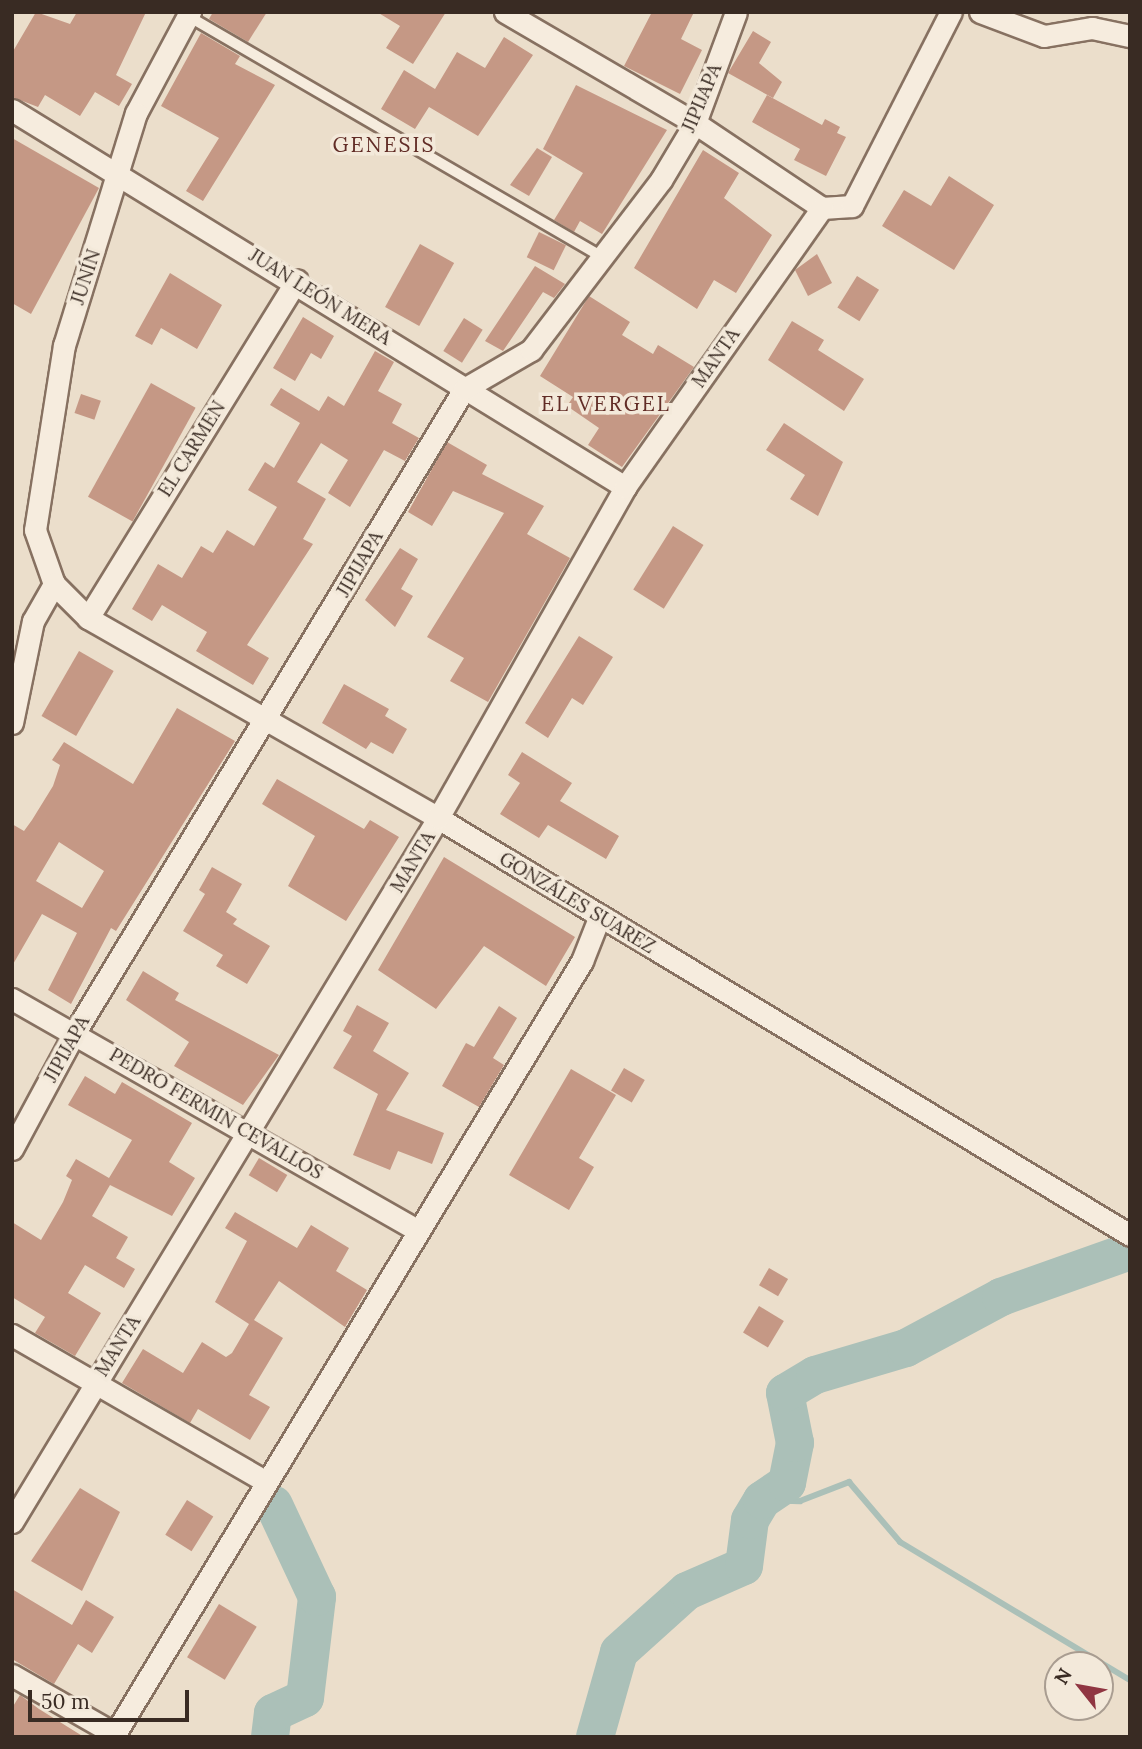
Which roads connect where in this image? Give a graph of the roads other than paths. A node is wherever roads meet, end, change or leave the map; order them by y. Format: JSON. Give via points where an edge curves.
{"nodes":[{"id":1,"x":505,"y":12,"type":"edge"},
{"id":2,"x":736,"y":12,"type":"edge"},
{"id":3,"x":950,"y":12,"type":"edge"},
{"id":4,"x":980,"y":12,"type":"edge"},
{"id":5,"x":189,"y":14,"type":"edge"},
{"id":6,"x":1130,"y":36,"type":"edge"},
{"id":7,"x":12,"y":110,"type":"edge"},
{"id":8,"x":695,"y":123,"type":"junction"},
{"id":9,"x":118,"y":173,"type":"junction"},
{"id":10,"x":822,"y":208,"type":"junction"},
{"id":11,"x":598,"y":255,"type":"junction"},
{"id":12,"x":297,"y":281,"type":"junction"},
{"id":13,"x":464,"y":389,"type":"junction"},
{"id":14,"x":625,"y":487,"type":"junction"},
{"id":15,"x":40,"y":556,"type":"joint"},
{"id":16,"x":54,"y":584,"type":"junction"},
{"id":17,"x":88,"y":618,"type":"junction"},
{"id":18,"x":12,"y":723,"type":"edge"},
{"id":19,"x":266,"y":725,"type":"junction"},
{"id":20,"x":438,"y":818,"type":"junction"},
{"id":21,"x":599,"y":918,"type":"junction"},
{"id":22,"x":12,"y":999,"type":"edge"},
{"id":23,"x":75,"y":1032,"type":"junction"},
{"id":24,"x":250,"y":1135,"type":"junction"},
{"id":25,"x":12,"y":1149,"type":"edge"},
{"id":26,"x":1121,"y":1230,"type":"edge"},
{"id":27,"x":419,"y":1231,"type":"junction"},
{"id":28,"x":12,"y":1335,"type":"edge"},
{"id":29,"x":93,"y":1386,"type":"junction"},
{"id":30,"x":267,"y":1482,"type":"junction"},
{"id":31,"x":12,"y":1522,"type":"edge"},
{"id":32,"x":12,"y":1675,"type":"edge"},
{"id":33,"x":114,"y":1735,"type":"edge"}],
"edges":[{"from":1,"to":8,"type":"street"},
{"from":2,"to":8,"type":"street","name":"JIPIJAPA"},
{"from":3,"to":10,"type":"street","via":[[852,206]]},
{"from":4,"to":6,"type":"street","via":[[1044,36],[1092,27]]},
{"from":5,"to":9,"type":"street","name":"JUNÍN","via":[[136,113]]},
{"from":5,"to":11,"type":"lane"},
{"from":7,"to":9,"type":"street","name":"JUAN LEÓN MERA"},
{"from":8,"to":10,"type":"street"},
{"from":8,"to":11,"type":"street","name":"JIPIJAPA","via":[[661,180]]},
{"from":9,"to":12,"type":"street","name":"JUAN LEÓN MERA"},
{"from":9,"to":15,"type":"street","name":"JUNÍN","via":[[64,345],[35,530]]},
{"from":10,"to":14,"type":"street","name":"MANTA"},
{"from":11,"to":13,"type":"street","name":"JIPIJAPA","via":[[531,350]]},
{"from":12,"to":13,"type":"street","name":"JUAN LEÓN MERA"},
{"from":12,"to":17,"type":"street","name":"EL CARMEN"},
{"from":13,"to":14,"type":"street","name":"JUAN LEÓN MERA"},
{"from":13,"to":19,"type":"street","name":"JIPIJAPA"},
{"from":14,"to":20,"type":"street","name":"MANTA"},
{"from":15,"to":16,"type":"street","name":"GONZÁLES SUAREZ"},
{"from":16,"to":17,"type":"street","name":"GONZÁLES SUAREZ"},
{"from":16,"to":18,"type":"street","via":[[33,621]]},
{"from":17,"to":19,"type":"street","name":"GONZÁLES SUAREZ"},
{"from":19,"to":20,"type":"street","name":"GONZÁLES SUAREZ"},
{"from":19,"to":23,"type":"street","name":"JIPIJAPA"},
{"from":20,"to":21,"type":"street","name":"GONZÁLES SUAREZ"},
{"from":20,"to":24,"type":"street","name":"MANTA"},
{"from":21,"to":26,"type":"street","name":"GONZÁLES SUAREZ"},
{"from":21,"to":27,"type":"street","via":[[582,961]]},
{"from":22,"to":23,"type":"street","name":"PEDRO FERMIN CEVALLOS"},
{"from":23,"to":24,"type":"street","name":"PEDRO FERMIN CEVALLOS"},
{"from":23,"to":25,"type":"street","name":"JIPIJAPA"},
{"from":24,"to":27,"type":"street","name":"PEDRO FERMIN CEVALLOS"},
{"from":24,"to":29,"type":"street","name":"MANTA"},
{"from":27,"to":30,"type":"street"},
{"from":28,"to":29,"type":"street"},
{"from":29,"to":30,"type":"street"},
{"from":29,"to":31,"type":"street","name":"MANTA"},
{"from":30,"to":33,"type":"street"},
{"from":32,"to":33,"type":"street"}]}
